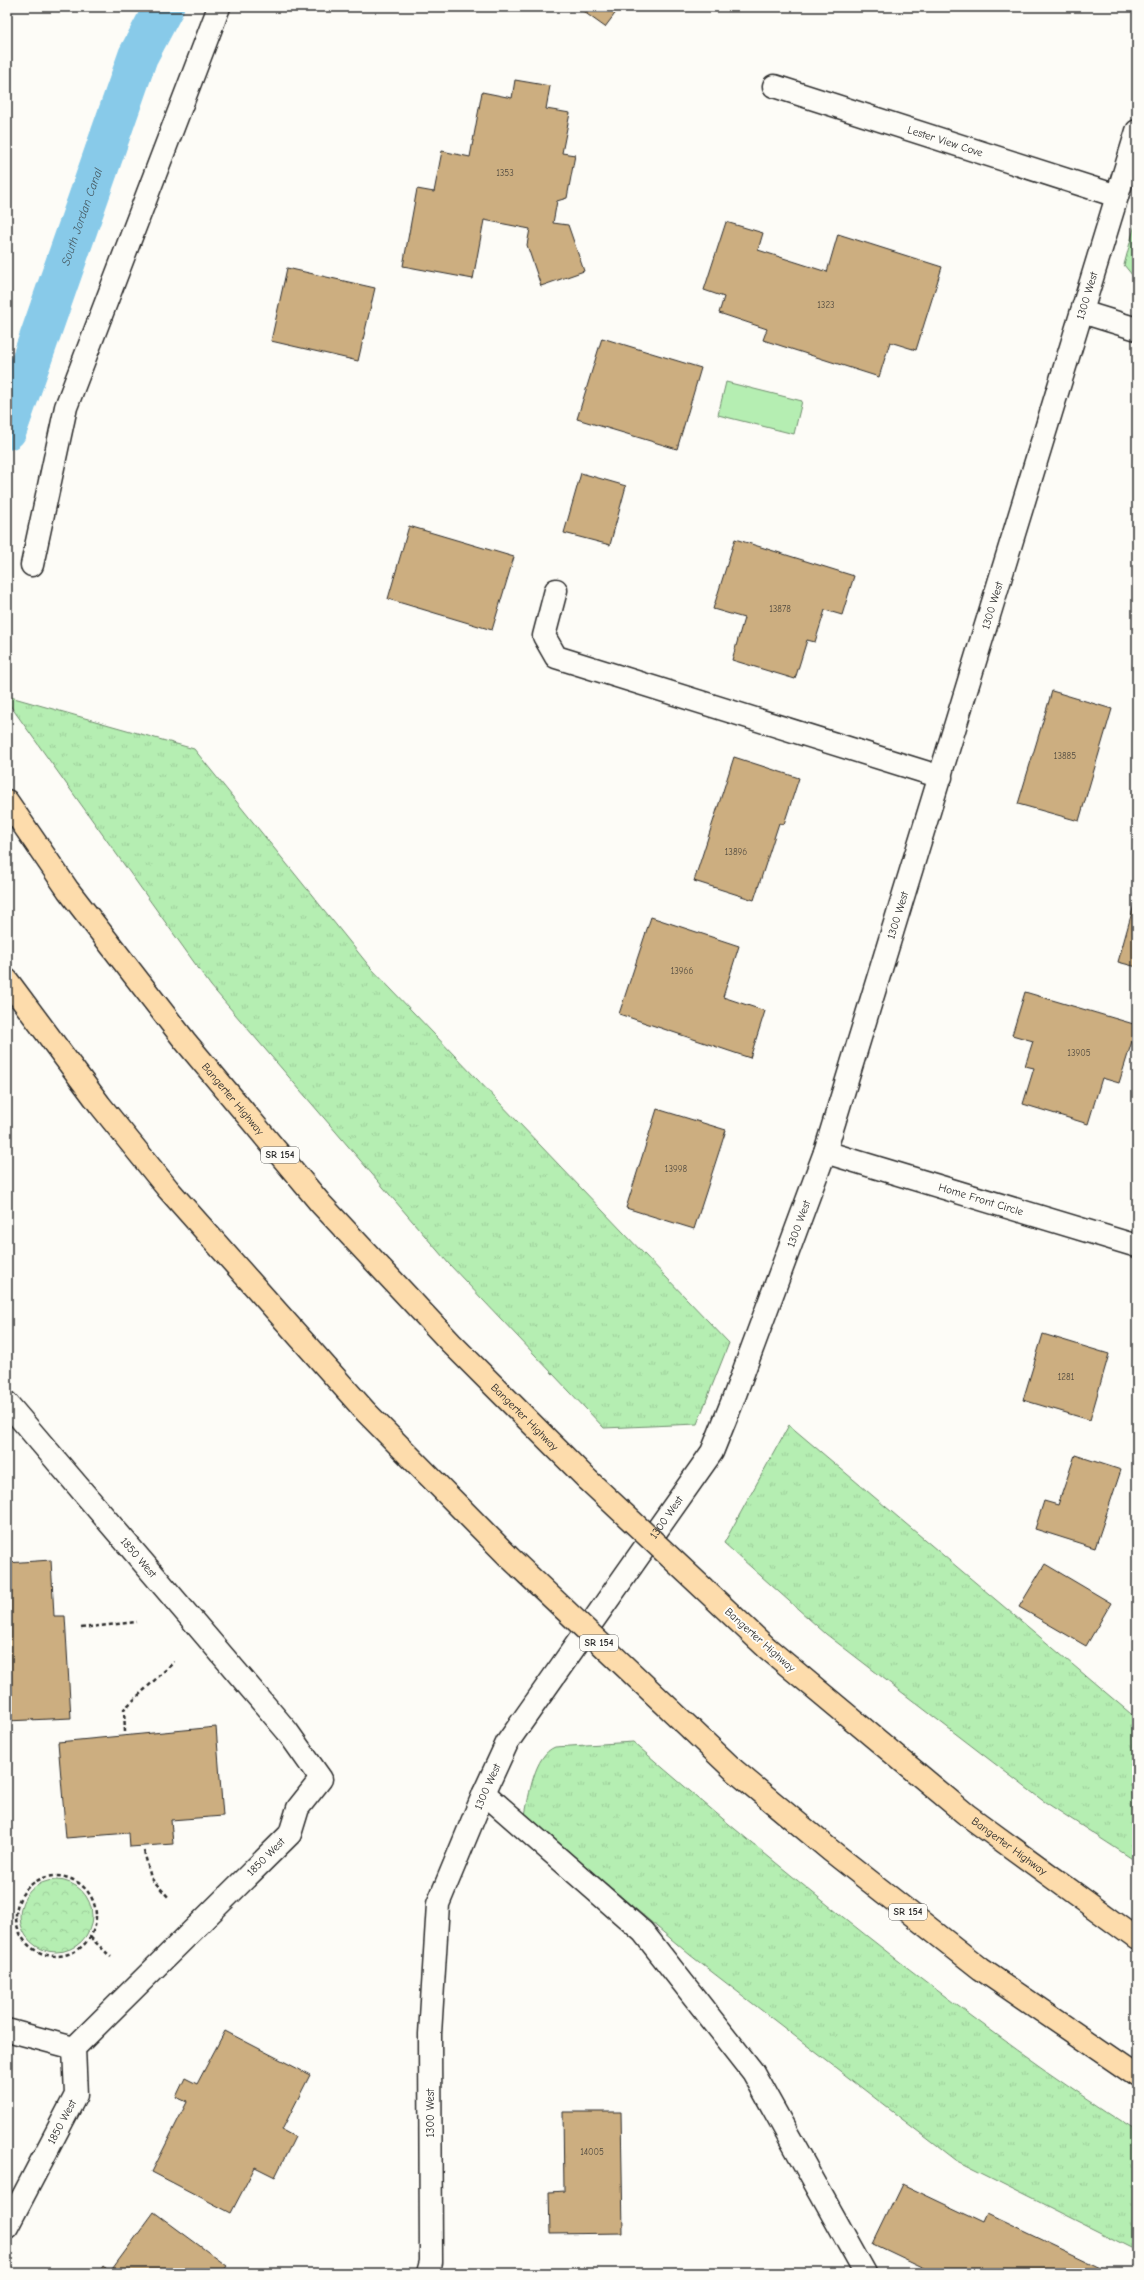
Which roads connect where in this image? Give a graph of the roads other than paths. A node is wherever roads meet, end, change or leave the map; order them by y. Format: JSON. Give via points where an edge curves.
{"nodes":[{"id":1,"x":219,"y":7,"type":"edge"},
{"id":2,"x":774,"y":86,"type":"dead end"},
{"id":3,"x":1137,"y":131,"type":"edge"},
{"id":4,"x":1117,"y":196,"type":"junction"},
{"id":5,"x":1082,"y":312,"type":"junction"},
{"id":6,"x":1137,"y":329,"type":"edge"},
{"id":7,"x":32,"y":565,"type":"dead end"},
{"id":8,"x":556,"y":590,"type":"dead end"},
{"id":9,"x":941,"y":777,"type":"junction"},
{"id":10,"x":7,"y":801,"type":"edge"},
{"id":11,"x":7,"y":980,"type":"edge"},
{"id":12,"x":825,"y":1152,"type":"junction"},
{"id":13,"x":1137,"y":1246,"type":"edge"},
{"id":14,"x":7,"y":1403,"type":"edge"},
{"id":15,"x":484,"y":1793,"type":"junction"},
{"id":16,"x":1137,"y":1939,"type":"edge"},
{"id":17,"x":7,"y":2030,"type":"edge"},
{"id":18,"x":74,"y":2048,"type":"junction"},
{"id":19,"x":1137,"y":2076,"type":"edge"},
{"id":20,"x":7,"y":2227,"type":"edge"},
{"id":21,"x":428,"y":2273,"type":"edge"},
{"id":22,"x":865,"y":2273,"type":"edge"}],
"edges":[{"from":1,"to":7,"type":"street","via":[[66,407]]},
{"from":2,"to":4,"type":"street","name":"Lester View Cove"},
{"from":3,"to":4,"type":"street","name":"1300 West"},
{"from":4,"to":5,"type":"street","name":"1300 West"},
{"from":5,"to":6,"type":"street"},
{"from":5,"to":9,"type":"street","name":"1300 West"},
{"from":8,"to":9,"type":"street","via":[[544,636],[556,657]]},
{"from":9,"to":12,"type":"street","name":"1300 West"},
{"from":10,"to":16,"type":"highway","name":"Bangerter Highway","number":"SR 154","bridge":true,"via":[[68,890],[185,1041],[321,1204],[451,1343],[588,1480],[768,1648],[967,1816]]},
{"from":11,"to":19,"type":"highway","number":"SR 154","bridge":true,"via":[[100,1105],[173,1195],[366,1412],[507,1555],[734,1770],[830,1850],[981,1969]]},
{"from":12,"to":13,"type":"street","name":"Home Front Circle"},
{"from":12,"to":15,"type":"street","name":"1300 West","via":[[712,1452],[507,1743]]},
{"from":14,"to":18,"type":"street","name":"1850 West","via":[[287,1731],[321,1779],[298,1808],[290,1834]]},
{"from":15,"to":21,"type":"street","name":"1300 West","via":[[438,1904],[430,2034],[431,2262]]},
{"from":15,"to":22,"type":"street","via":[[643,1932],[753,2072]]},
{"from":17,"to":18,"type":"street"},
{"from":18,"to":20,"type":"street","name":"1850 West","via":[[76,2095]]}]}
